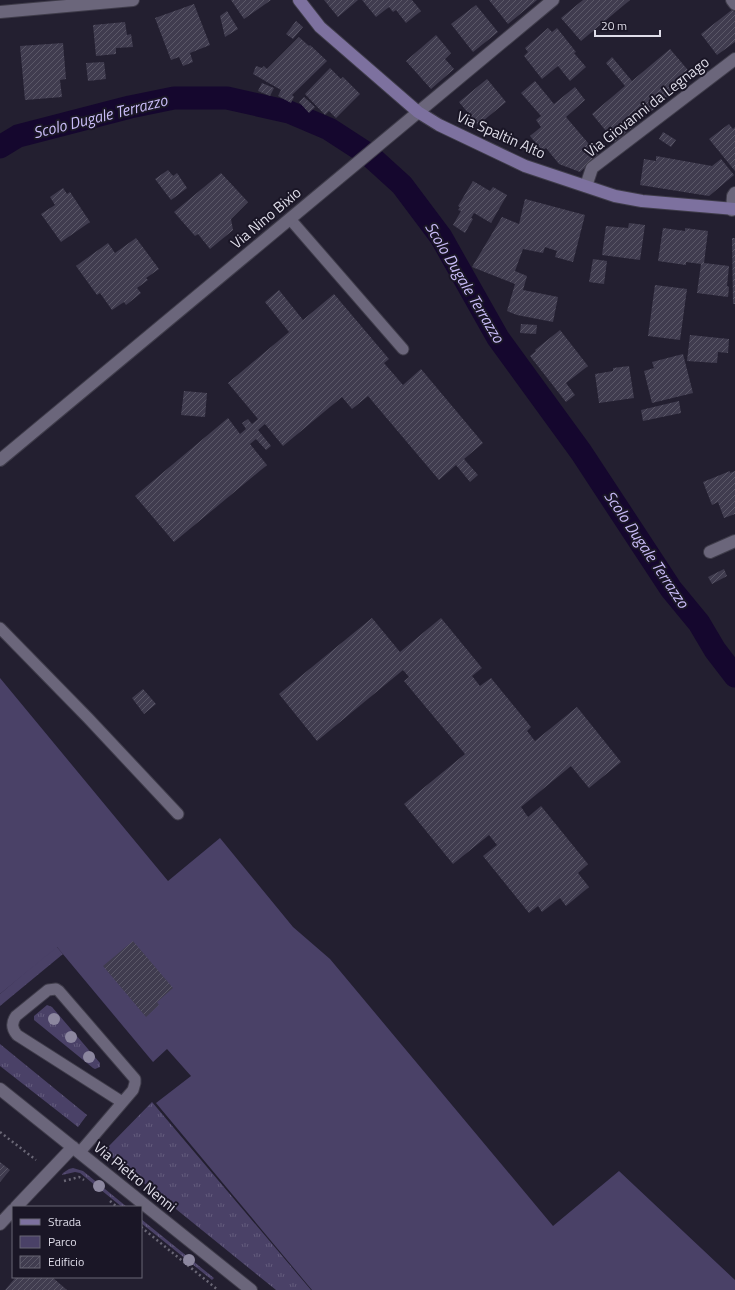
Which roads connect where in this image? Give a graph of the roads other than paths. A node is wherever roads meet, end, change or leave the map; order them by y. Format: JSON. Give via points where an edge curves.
{"nodes":[{"id":1,"x":133,"y":0,"type":"edge"},
{"id":2,"x":299,"y":0,"type":"edge"},
{"id":3,"x":553,"y":0,"type":"edge"},
{"id":4,"x":732,"y":0,"type":"edge"},
{"id":5,"x":735,"y":4,"type":"edge"},
{"id":6,"x":0,"y":12,"type":"edge"},
{"id":7,"x":735,"y":59,"type":"edge"},
{"id":8,"x":418,"y":112,"type":"junction"},
{"id":9,"x":586,"y":186,"type":"junction"},
{"id":10,"x":735,"y":193,"type":"edge"},
{"id":11,"x":733,"y":209,"type":"edge"},
{"id":12,"x":290,"y":219,"type":"junction"},
{"id":13,"x":403,"y":349,"type":"dead end"},
{"id":14,"x":0,"y":460,"type":"edge"},
{"id":15,"x":735,"y":541,"type":"edge"},
{"id":16,"x":710,"y":552,"type":"dead end"},
{"id":17,"x":0,"y":628,"type":"edge"},
{"id":18,"x":178,"y":814,"type":"dead end"},
{"id":19,"x":0,"y":1089,"type":"edge"},
{"id":20,"x":122,"y":1102,"type":"junction"},
{"id":21,"x":76,"y":1149,"type":"junction"},
{"id":22,"x":17,"y":1206,"type":"edge"},
{"id":23,"x":12,"y":1211,"type":"edge"},
{"id":24,"x":0,"y":1224,"type":"edge"},
{"id":25,"x":251,"y":1290,"type":"edge"}],
"edges":[{"from":1,"to":6,"type":"street"},
{"from":2,"to":8,"type":"street","name":"Via Spaltin Alto","via":[[320,27]]},
{"from":3,"to":8,"type":"street","name":"Via Nino Bixio"},
{"from":4,"to":5,"type":"street"},
{"from":7,"to":9,"type":"street","name":"Via Giovanni da Legnago","via":[[592,168]]},
{"from":8,"to":9,"type":"street","name":"Via Spaltin Alto","via":[[439,125],[525,166]]},
{"from":8,"to":12,"type":"street","name":"Via Nino Bixio"},
{"from":9,"to":11,"type":"street","name":"Via Spaltin Alto","via":[[615,196],[642,201]]},
{"from":10,"to":11,"type":"street"},
{"from":12,"to":13,"type":"lane"},
{"from":12,"to":14,"type":"street","name":"Via Nino Bixio"},
{"from":15,"to":16,"type":"street"},
{"from":17,"to":18,"type":"lane"},
{"from":19,"to":21,"type":"street","name":"Via Pietro Nenni"},
{"from":20,"to":20,"type":"lane","via":[[133,1090],[135,1079],[59,991],[52,989],[45,992],[13,1019],[12,1027],[16,1035]]},
{"from":20,"to":21,"type":"lane"},
{"from":21,"to":22,"type":"street"},
{"from":21,"to":25,"type":"street","name":"Via Pietro Nenni"},
{"from":23,"to":24,"type":"street"}]}
